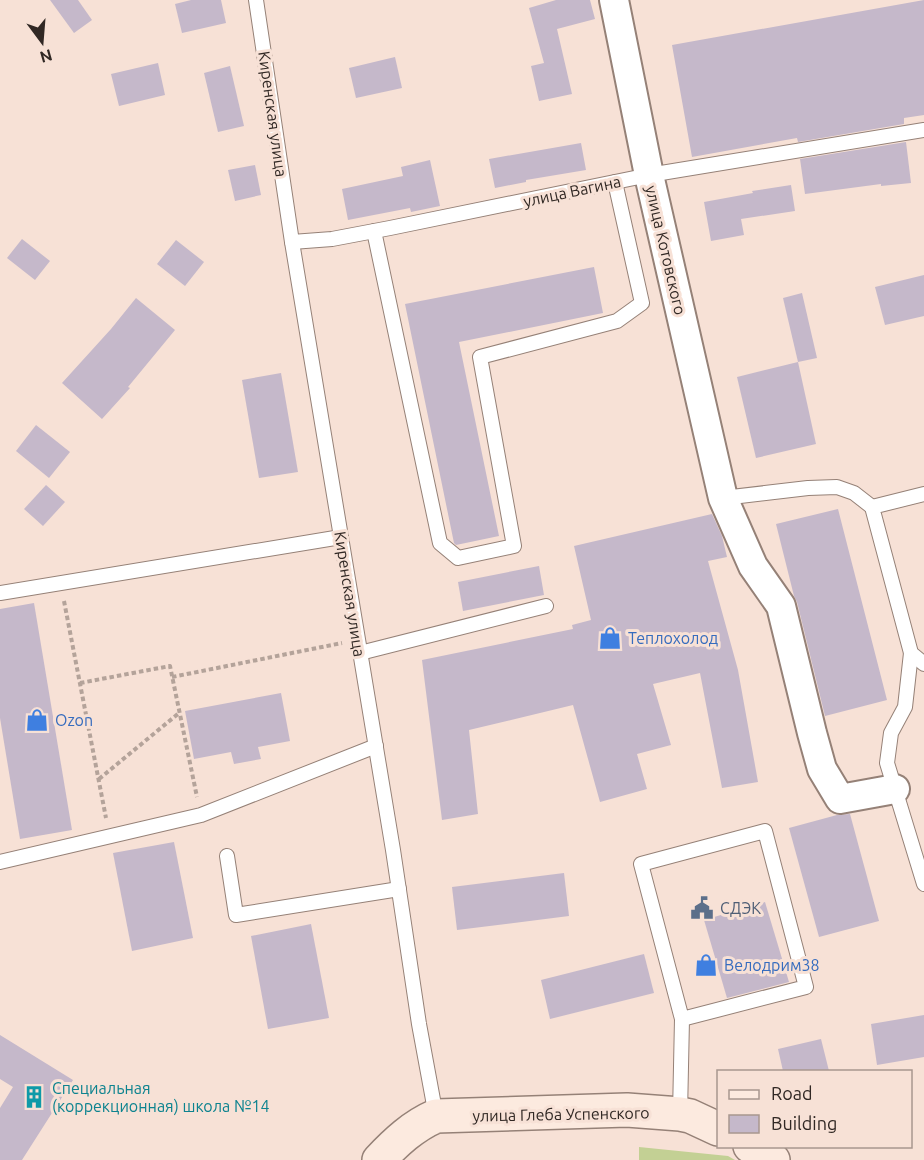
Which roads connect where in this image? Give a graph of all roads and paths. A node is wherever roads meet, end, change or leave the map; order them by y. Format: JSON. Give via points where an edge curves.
{"nodes":[{"id":1,"x":256,"y":0,"type":"edge"},
{"id":2,"x":614,"y":0,"type":"edge"},
{"id":3,"x":924,"y":130,"type":"edge"},
{"id":4,"x":649,"y":175,"type":"junction"},
{"id":5,"x":615,"y":182,"type":"junction"},
{"id":6,"x":374,"y":231,"type":"junction"},
{"id":7,"x":292,"y":242,"type":"junction"},
{"id":8,"x":924,"y":494,"type":"edge"},
{"id":9,"x":723,"y":498,"type":"junction"},
{"id":10,"x":872,"y":507,"type":"junction"},
{"id":11,"x":341,"y":537,"type":"junction"},
{"id":12,"x":61,"y":583,"type":"junction"},
{"id":13,"x":0,"y":593,"type":"edge"},
{"id":14,"x":546,"y":606,"type":"dead end"},
{"id":15,"x":359,"y":646,"type":"junction"},
{"id":16,"x":911,"y":653,"type":"junction"},
{"id":17,"x":924,"y":664,"type":"edge"},
{"id":18,"x":172,"y":677,"type":"junction"},
{"id":19,"x":80,"y":683,"type":"junction"},
{"id":20,"x":179,"y":713,"type":"junction"},
{"id":21,"x":376,"y":746,"type":"junction"},
{"id":22,"x":99,"y":779,"type":"junction"},
{"id":23,"x":895,"y":789,"type":"junction"},
{"id":24,"x":201,"y":815,"type":"junction"},
{"id":25,"x":110,"y":836,"type":"junction"},
{"id":26,"x":226,"y":856,"type":"dead end"},
{"id":27,"x":0,"y":862,"type":"edge"},
{"id":28,"x":924,"y":884,"type":"edge"},
{"id":29,"x":399,"y":889,"type":"junction"},
{"id":30,"x":682,"y":1019,"type":"junction"},
{"id":31,"x":680,"y":1114,"type":"junction"},
{"id":32,"x":436,"y":1116,"type":"junction"},
{"id":33,"x":717,"y":1130,"type":"edge"},
{"id":34,"x":753,"y":1148,"type":"edge"},
{"id":35,"x":379,"y":1160,"type":"edge"},
{"id":36,"x":773,"y":1160,"type":"edge"}],
"edges":[{"from":1,"to":7,"type":"lane","name":"Киренская улица"},
{"from":2,"to":4,"type":"street","name":"улица Котовского"},
{"from":3,"to":4,"type":"lane","name":"улица Вагина"},
{"from":4,"to":5,"type":"lane","name":"улица Вагина"},
{"from":4,"to":9,"type":"street","name":"улица Котовского"},
{"from":5,"to":6,"type":"lane","name":"улица Вагина"},
{"from":5,"to":6,"type":"lane","via":[[642,303],[617,321],[480,357],[514,546],[458,558],[440,543]]},
{"from":6,"to":7,"type":"lane","name":"улица Вагина"},
{"from":7,"to":11,"type":"lane","name":"Киренская улица"},
{"from":8,"to":10,"type":"lane"},
{"from":9,"to":10,"type":"lane","via":[[837,487],[854,493]]},
{"from":9,"to":23,"type":"street","name":"улица Котовского","via":[[753,566],[781,606],[822,769],[840,800]]},
{"from":10,"to":16,"type":"lane"},
{"from":11,"to":12,"type":"lane"},
{"from":11,"to":15,"type":"lane","name":"Киренская улица"},
{"from":12,"to":13,"type":"lane"},
{"from":12,"to":19,"type":"path"},
{"from":14,"to":15,"type":"lane"},
{"from":15,"to":18,"type":"path"},
{"from":15,"to":21,"type":"lane","name":"Киренская улица"},
{"from":16,"to":17,"type":"lane"},
{"from":16,"to":23,"type":"lane","via":[[905,707],[891,733],[887,763]]},
{"from":18,"to":19,"type":"path","via":[[170,666]]},
{"from":18,"to":20,"type":"path"},
{"from":19,"to":22,"type":"path"},
{"from":20,"to":22,"type":"path"},
{"from":20,"to":24,"type":"path"},
{"from":21,"to":24,"type":"lane"},
{"from":21,"to":29,"type":"lane","name":"Киренская улица"},
{"from":22,"to":25,"type":"path"},
{"from":23,"to":28,"type":"lane"},
{"from":24,"to":25,"type":"lane"},
{"from":25,"to":27,"type":"lane"},
{"from":26,"to":29,"type":"lane","via":[[236,915]]},
{"from":29,"to":32,"type":"lane","name":"Киренская улица"},
{"from":30,"to":30,"type":"lane","via":[[806,987],[765,831],[641,864]]},
{"from":30,"to":31,"type":"lane"},
{"from":31,"to":32,"type":"street","name":"улица Глеба Успенского","via":[[627,1110]]},
{"from":31,"to":33,"type":"street","name":"улица Глеба Успенского"},
{"from":32,"to":35,"type":"street","via":[[409,1131]]},
{"from":34,"to":36,"type":"street"}]}
